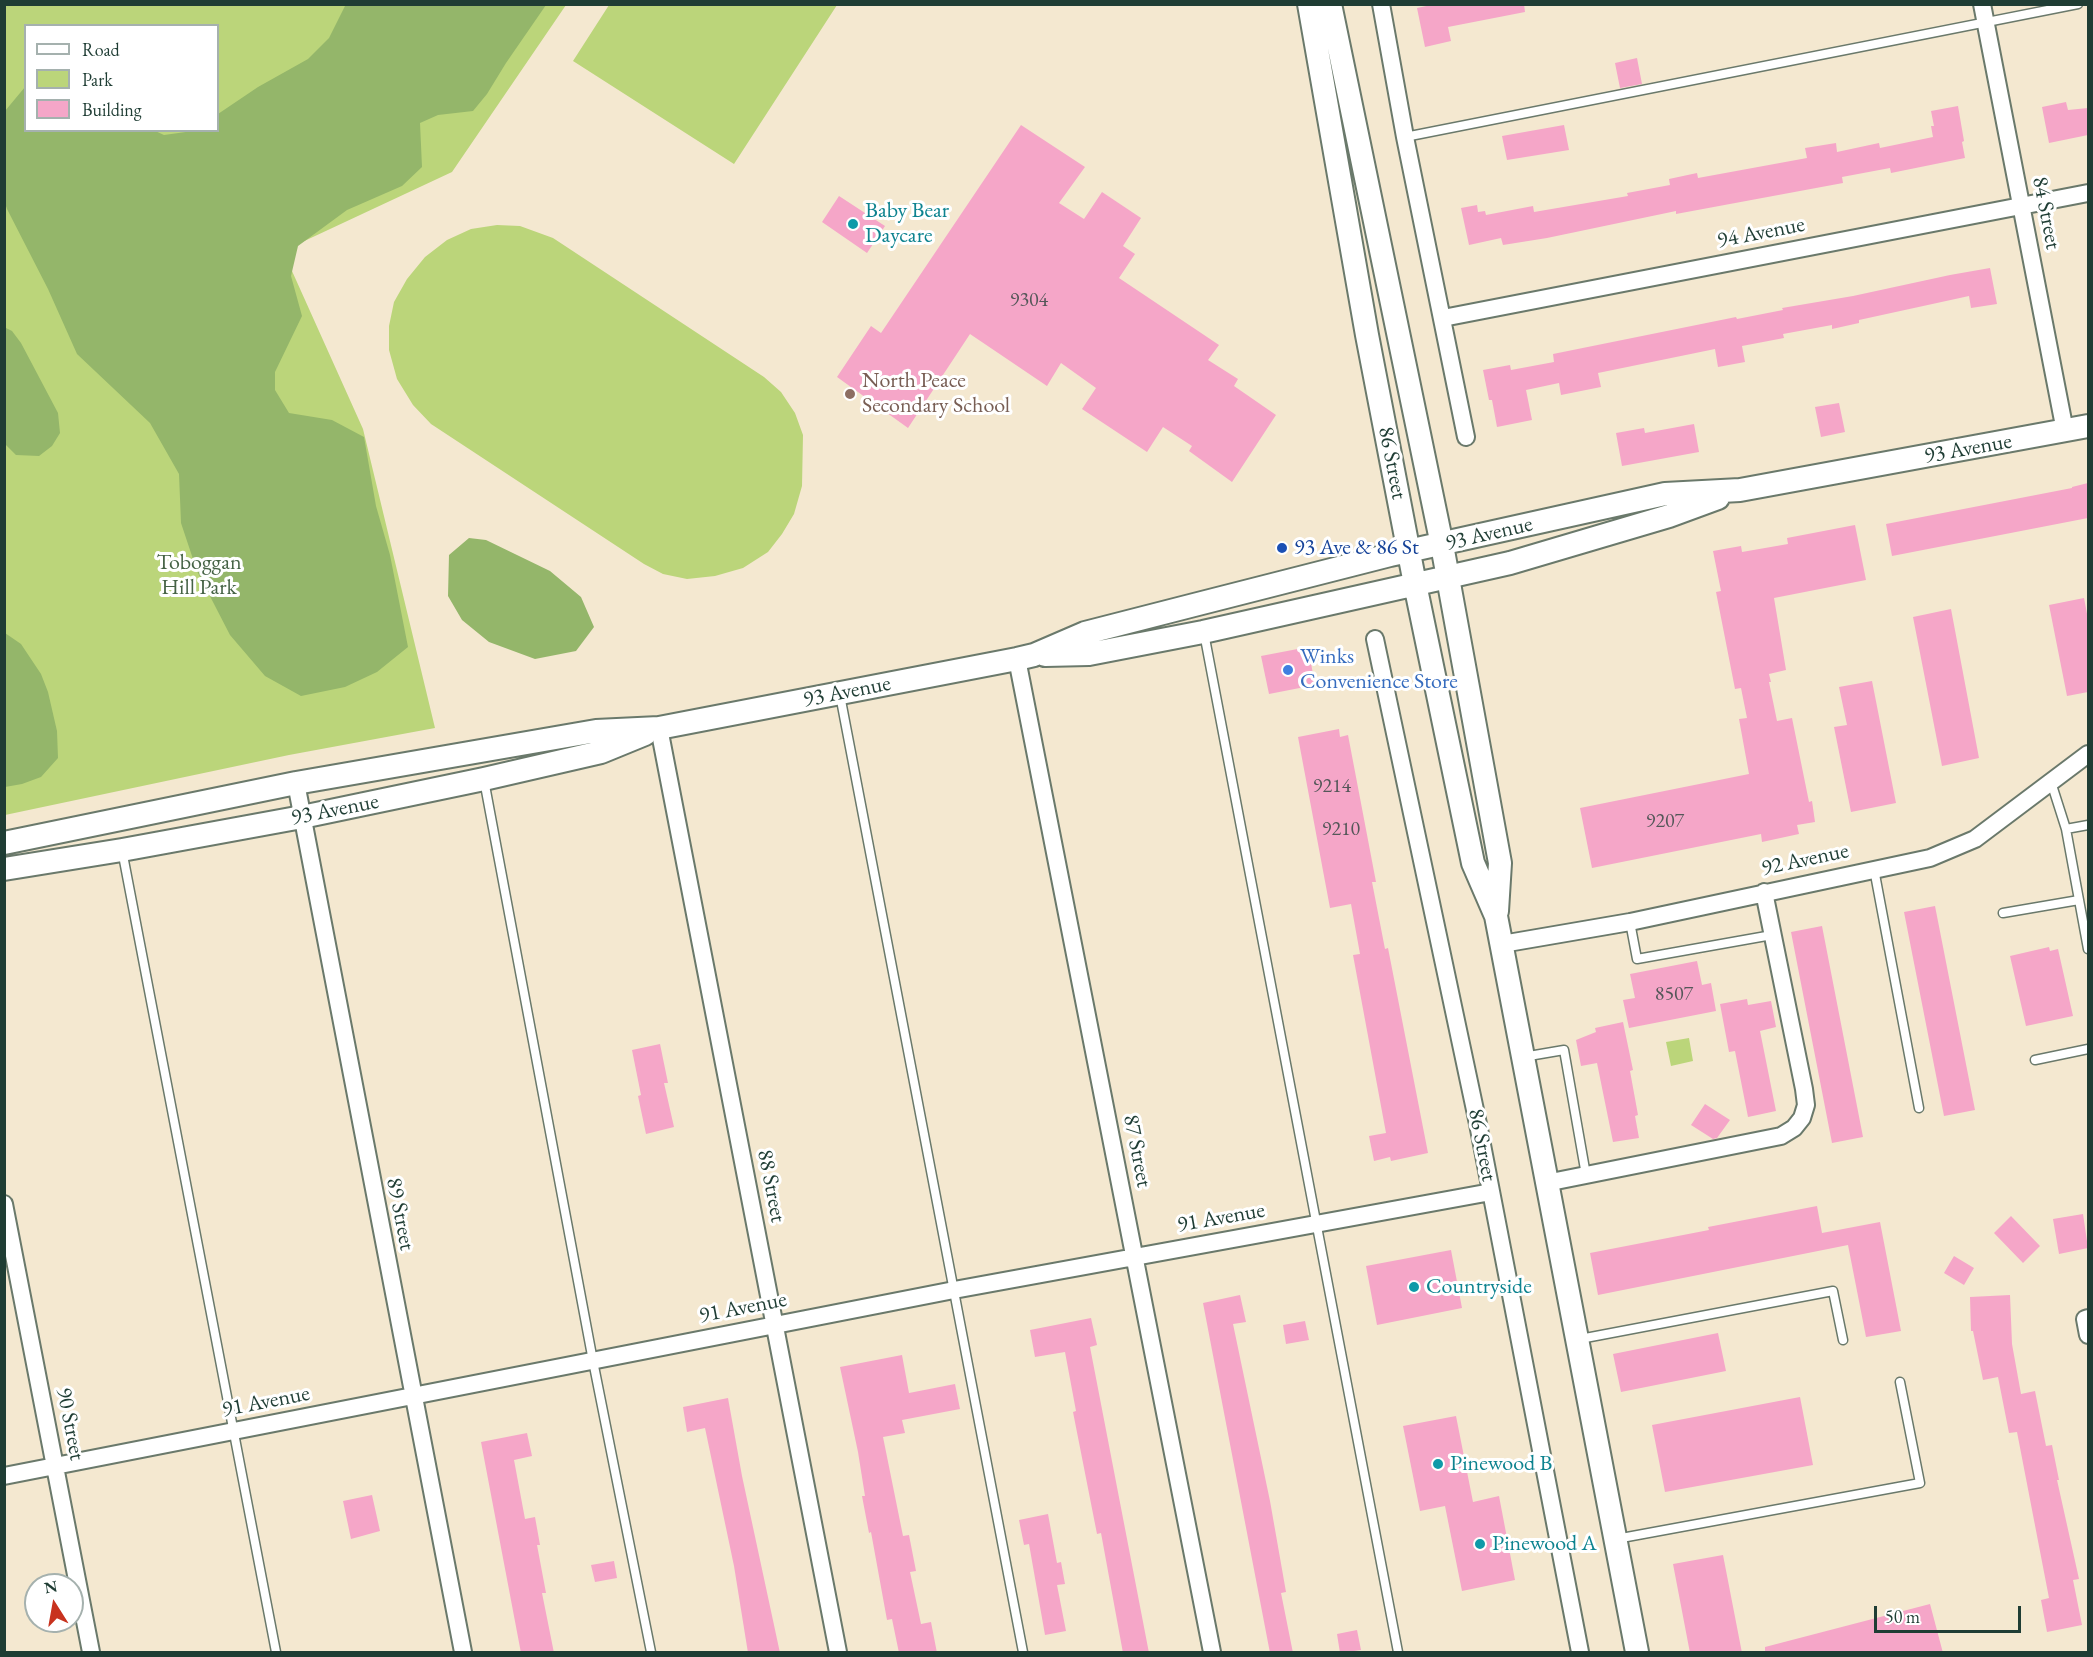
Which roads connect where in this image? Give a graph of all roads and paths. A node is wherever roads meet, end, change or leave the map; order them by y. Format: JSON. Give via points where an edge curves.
{"nodes":[{"id":1,"x":1310,"y":4,"type":"edge"},
{"id":2,"x":1330,"y":4,"type":"edge"},
{"id":3,"x":1381,"y":4,"type":"edge"},
{"id":4,"x":1982,"y":4,"type":"edge"},
{"id":5,"x":2078,"y":4,"type":"edge"},
{"id":6,"x":1986,"y":22,"type":"junction"},
{"id":7,"x":1406,"y":137,"type":"junction"},
{"id":8,"x":2088,"y":193,"type":"edge"},
{"id":9,"x":2022,"y":206,"type":"junction"},
{"id":10,"x":1443,"y":318,"type":"junction"},
{"id":11,"x":2088,"y":426,"type":"edge"},
{"id":12,"x":2066,"y":431,"type":"junction"},
{"id":13,"x":1466,"y":437,"type":"dead end"},
{"id":14,"x":1740,"y":490,"type":"junction"},
{"id":15,"x":1442,"y":545,"type":"junction"},
{"id":16,"x":1408,"y":552,"type":"junction"},
{"id":17,"x":1448,"y":576,"type":"junction"},
{"id":18,"x":1414,"y":584,"type":"junction"},
{"id":19,"x":1203,"y":632,"type":"junction"},
{"id":20,"x":1375,"y":639,"type":"dead end"},
{"id":21,"x":1026,"y":657,"type":"junction"},
{"id":22,"x":840,"y":693,"type":"junction"},
{"id":23,"x":659,"y":728,"type":"junction"},
{"id":24,"x":2088,"y":754,"type":"edge"},
{"id":25,"x":484,"y":779,"type":"junction"},
{"id":26,"x":2051,"y":782,"type":"junction"},
{"id":27,"x":296,"y":783,"type":"junction"},
{"id":28,"x":302,"y":817,"type":"junction"},
{"id":29,"x":2088,"y":825,"type":"edge"},
{"id":30,"x":2066,"y":829,"type":"junction"},
{"id":31,"x":4,"y":843,"type":"edge"},
{"id":32,"x":122,"y":850,"type":"junction"},
{"id":33,"x":4,"y":869,"type":"edge"},
{"id":34,"x":1874,"y":869,"type":"junction"},
{"id":35,"x":1764,"y":892,"type":"junction"},
{"id":36,"x":2079,"y":900,"type":"junction"},
{"id":37,"x":2003,"y":913,"type":"dead end"},
{"id":38,"x":1496,"y":916,"type":"junction"},
{"id":39,"x":1630,"y":922,"type":"junction"},
{"id":40,"x":1772,"y":935,"type":"junction"},
{"id":41,"x":1502,"y":944,"type":"junction"},
{"id":42,"x":2088,"y":949,"type":"edge"},
{"id":43,"x":2088,"y":1049,"type":"edge"},
{"id":44,"x":1522,"y":1057,"type":"junction"},
{"id":45,"x":2035,"y":1060,"type":"dead end"},
{"id":46,"x":1918,"y":1108,"type":"dead end"},
{"id":47,"x":1586,"y":1175,"type":"junction"},
{"id":48,"x":1546,"y":1183,"type":"junction"},
{"id":49,"x":1491,"y":1192,"type":"junction"},
{"id":50,"x":4,"y":1204,"type":"edge"},
{"id":51,"x":1316,"y":1223,"type":"junction"},
{"id":52,"x":1135,"y":1256,"type":"junction"},
{"id":53,"x":954,"y":1290,"type":"junction"},
{"id":54,"x":774,"y":1325,"type":"junction"},
{"id":55,"x":1576,"y":1340,"type":"junction"},
{"id":56,"x":1843,"y":1340,"type":"dead end"},
{"id":57,"x":593,"y":1361,"type":"junction"},
{"id":58,"x":1900,"y":1382,"type":"dead end"},
{"id":59,"x":412,"y":1397,"type":"junction"},
{"id":60,"x":233,"y":1431,"type":"junction"},
{"id":61,"x":55,"y":1467,"type":"junction"},
{"id":62,"x":4,"y":1476,"type":"edge"},
{"id":63,"x":1616,"y":1540,"type":"junction"},
{"id":64,"x":91,"y":1653,"type":"edge"},
{"id":65,"x":276,"y":1653,"type":"edge"},
{"id":66,"x":463,"y":1653,"type":"edge"},
{"id":67,"x":651,"y":1653,"type":"edge"},
{"id":68,"x":838,"y":1653,"type":"edge"},
{"id":69,"x":1023,"y":1653,"type":"edge"},
{"id":70,"x":1212,"y":1653,"type":"edge"},
{"id":71,"x":1398,"y":1653,"type":"edge"},
{"id":72,"x":1580,"y":1653,"type":"edge"},
{"id":73,"x":1637,"y":1653,"type":"edge"}],
"edges":[{"from":1,"to":16,"type":"main road","name":"86 Street"},
{"from":2,"to":15,"type":"main road","name":"86 Street"},
{"from":3,"to":7,"type":"street"},
{"from":4,"to":6,"type":"street","name":"84 Street"},
{"from":5,"to":6,"type":"lane"},
{"from":6,"to":7,"type":"lane"},
{"from":6,"to":9,"type":"street","name":"84 Street"},
{"from":7,"to":10,"type":"street"},
{"from":8,"to":9,"type":"street","name":"94 Avenue"},
{"from":9,"to":10,"type":"street","name":"94 Avenue"},
{"from":9,"to":12,"type":"street","name":"84 Street"},
{"from":10,"to":13,"type":"street"},
{"from":11,"to":12,"type":"main road","name":"93 Avenue"},
{"from":12,"to":14,"type":"main road","name":"93 Avenue"},
{"from":14,"to":15,"type":"main road","name":"93 Avenue","via":[[1665,494]]},
{"from":14,"to":17,"type":"main road","name":"93 Avenue","via":[[1670,516],[1510,563]]},
{"from":15,"to":16,"type":"main road","name":"93 Avenue"},
{"from":15,"to":17,"type":"main road","name":"86 Street"},
{"from":16,"to":18,"type":"main road","name":"86 Street"},
{"from":16,"to":21,"type":"main road","name":"93 Avenue","via":[[1085,633]]},
{"from":17,"to":18,"type":"main road","name":"93 Avenue"},
{"from":17,"to":38,"type":"main road","name":"86 Street","via":[[1500,863]]},
{"from":18,"to":19,"type":"main road","name":"93 Avenue"},
{"from":18,"to":38,"type":"main road","name":"86 Street","via":[[1473,863]]},
{"from":19,"to":21,"type":"main road","name":"93 Avenue","via":[[1089,654]]},
{"from":19,"to":51,"type":"lane"},
{"from":20,"to":49,"type":"street","name":"86 Street"},
{"from":21,"to":22,"type":"main road","name":"93 Avenue"},
{"from":21,"to":52,"type":"street","name":"87 Street"},
{"from":22,"to":23,"type":"main road","name":"93 Avenue"},
{"from":22,"to":53,"type":"lane"},
{"from":23,"to":25,"type":"main road","name":"93 Avenue","via":[[601,752]]},
{"from":23,"to":27,"type":"main road","name":"93 Avenue","via":[[596,730]]},
{"from":23,"to":54,"type":"street","name":"88 Street"},
{"from":24,"to":26,"type":"street","name":"92 Avenue"},
{"from":25,"to":28,"type":"main road","name":"93 Avenue"},
{"from":25,"to":57,"type":"lane"},
{"from":26,"to":30,"type":"lane"},
{"from":26,"to":34,"type":"street","name":"92 Avenue","via":[[1993,828],[1965,844],[1930,858]]},
{"from":27,"to":28,"type":"street","name":"89 Street"},
{"from":27,"to":31,"type":"main road","name":"93 Avenue"},
{"from":28,"to":32,"type":"main road","name":"93 Avenue"},
{"from":28,"to":59,"type":"street","name":"89 Street"},
{"from":29,"to":30,"type":"lane"},
{"from":30,"to":36,"type":"lane"},
{"from":32,"to":33,"type":"main road","name":"93 Avenue"},
{"from":32,"to":60,"type":"lane"},
{"from":34,"to":35,"type":"street","name":"92 Avenue"},
{"from":34,"to":46,"type":"lane"},
{"from":35,"to":39,"type":"street","name":"92 Avenue"},
{"from":35,"to":40,"type":"street"},
{"from":36,"to":37,"type":"lane"},
{"from":36,"to":42,"type":"lane"},
{"from":38,"to":41,"type":"main road","name":"86 Street"},
{"from":39,"to":40,"type":"lane","via":[[1637,960]]},
{"from":39,"to":41,"type":"street","name":"92 Avenue"},
{"from":40,"to":47,"type":"street","via":[[1806,1106],[1802,1118],[1781,1136]]},
{"from":41,"to":44,"type":"main road","name":"86 Street"},
{"from":43,"to":45,"type":"lane"},
{"from":44,"to":47,"type":"lane","via":[[1564,1050]]},
{"from":44,"to":48,"type":"main road","name":"86 Street"},
{"from":47,"to":48,"type":"street"},
{"from":48,"to":55,"type":"main road","name":"86 Street"},
{"from":49,"to":51,"type":"street","name":"91 Avenue"},
{"from":49,"to":72,"type":"street","name":"86 Street"},
{"from":50,"to":61,"type":"street","name":"90 Street"},
{"from":51,"to":52,"type":"street","name":"91 Avenue"},
{"from":51,"to":71,"type":"lane"},
{"from":52,"to":53,"type":"street","name":"91 Avenue"},
{"from":52,"to":70,"type":"street","name":"87 Street"},
{"from":53,"to":54,"type":"street","name":"91 Avenue"},
{"from":53,"to":69,"type":"lane"},
{"from":54,"to":57,"type":"street","name":"91 Avenue"},
{"from":54,"to":68,"type":"street","name":"88 Street"},
{"from":55,"to":56,"type":"lane","via":[[1833,1290]]},
{"from":55,"to":63,"type":"main road","name":"86 Street"},
{"from":57,"to":59,"type":"street","name":"91 Avenue"},
{"from":57,"to":67,"type":"lane"},
{"from":58,"to":63,"type":"lane","via":[[1920,1483]]},
{"from":59,"to":60,"type":"street","name":"91 Avenue"},
{"from":59,"to":66,"type":"street","name":"89 Street"},
{"from":60,"to":61,"type":"street","name":"91 Avenue"},
{"from":60,"to":65,"type":"lane"},
{"from":61,"to":62,"type":"street","name":"91 Avenue"},
{"from":61,"to":64,"type":"street","name":"90 Street"},
{"from":63,"to":73,"type":"main road","name":"86 Street"}]}
